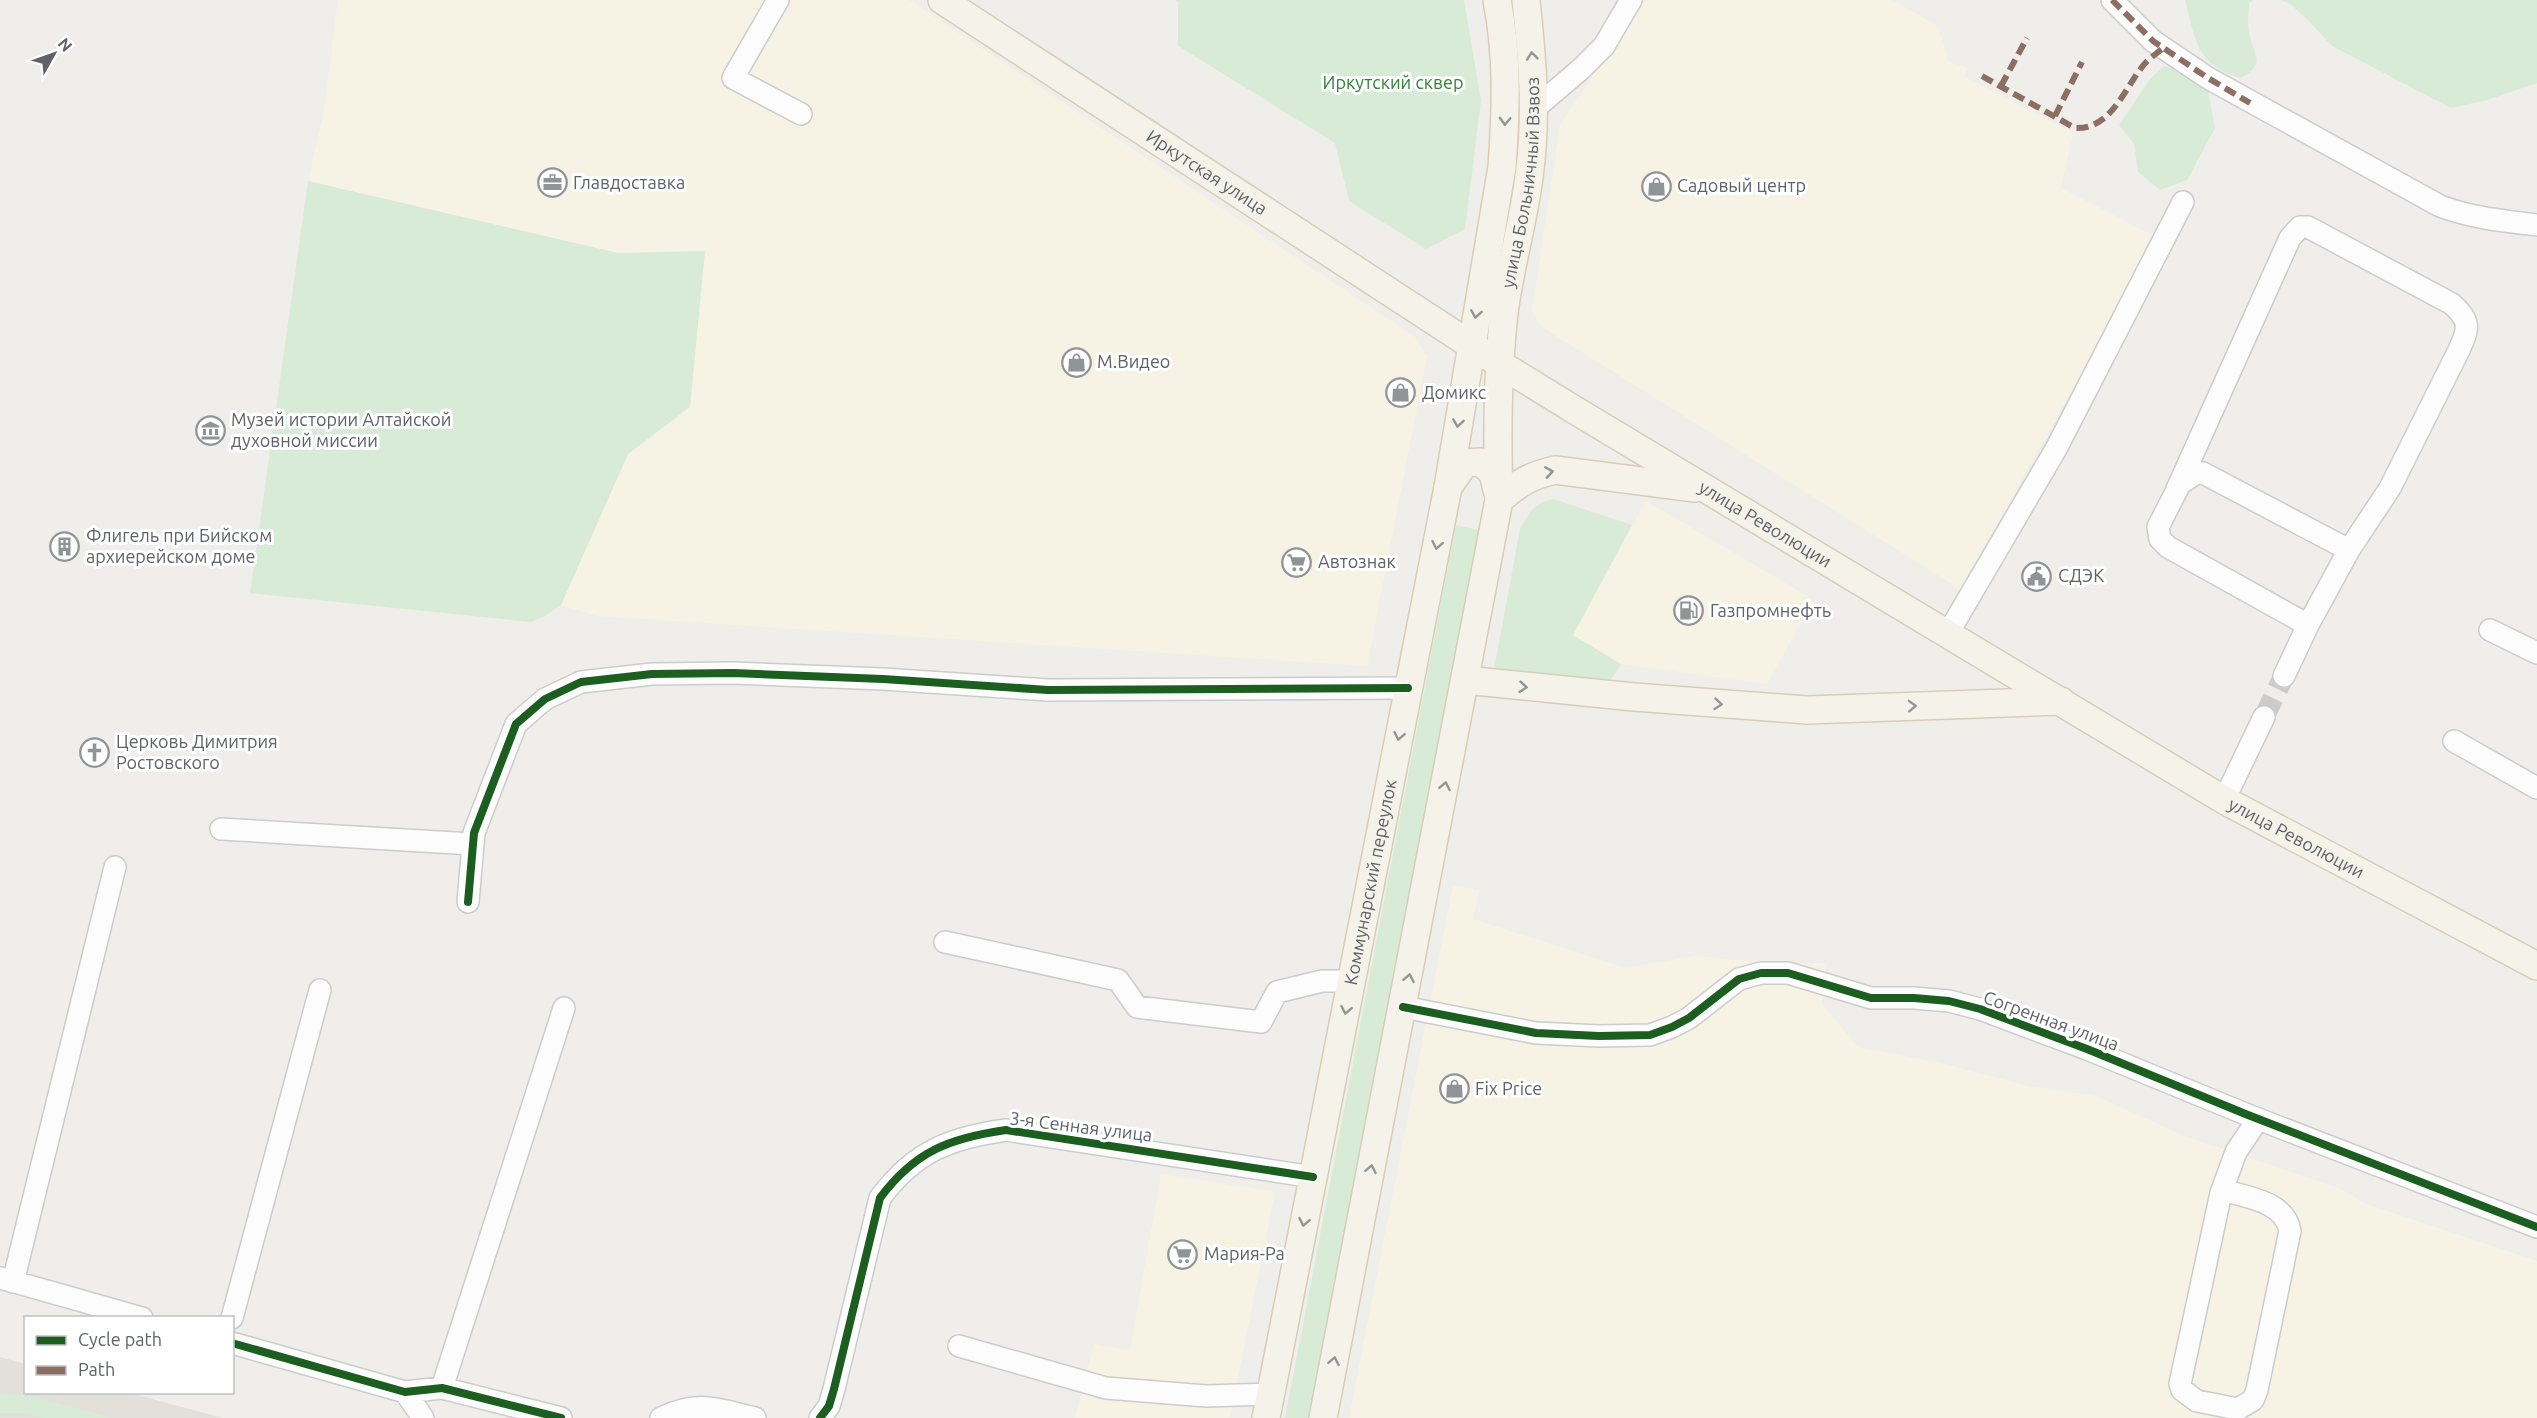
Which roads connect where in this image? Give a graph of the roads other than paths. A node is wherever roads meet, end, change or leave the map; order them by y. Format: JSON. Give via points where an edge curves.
{"nodes":[{"id":1,"x":778,"y":0,"type":"edge"},
{"id":2,"x":942,"y":0,"type":"edge"},
{"id":3,"x":1497,"y":0,"type":"edge"},
{"id":4,"x":1526,"y":0,"type":"edge"},
{"id":5,"x":1631,"y":0,"type":"edge"},
{"id":6,"x":2112,"y":0,"type":"edge"},
{"id":7,"x":1534,"y":109,"type":"junction"},
{"id":8,"x":801,"y":114,"type":"dead end"},
{"id":9,"x":2183,"y":202,"type":"dead end"},
{"id":10,"x":2537,"y":225,"type":"edge"},
{"id":11,"x":1471,"y":345,"type":"junction"},
{"id":12,"x":1500,"y":364,"type":"junction"},
{"id":13,"x":1448,"y":487,"type":"junction"},
{"id":14,"x":2177,"y":489,"type":"junction"},
{"id":15,"x":1707,"y":490,"type":"junction"},
{"id":16,"x":1500,"y":500,"type":"junction"},
{"id":17,"x":2349,"y":550,"type":"junction"},
{"id":18,"x":2308,"y":625,"type":"junction"},
{"id":19,"x":2490,"y":630,"type":"dead end"},
{"id":20,"x":1947,"y":635,"type":"junction"},
{"id":21,"x":2537,"y":653,"type":"edge"},
{"id":22,"x":2284,"y":676,"type":"tunnel mouth"},
{"id":23,"x":1465,"y":680,"type":"junction"},
{"id":24,"x":1408,"y":688,"type":"junction"},
{"id":25,"x":2061,"y":701,"type":"junction"},
{"id":26,"x":2264,"y":717,"type":"tunnel mouth"},
{"id":27,"x":2454,"y":741,"type":"dead end"},
{"id":28,"x":2537,"y":788,"type":"edge"},
{"id":29,"x":2224,"y":800,"type":"junction"},
{"id":30,"x":221,"y":829,"type":"dead end"},
{"id":31,"x":472,"y":844,"type":"junction"},
{"id":32,"x":115,"y":867,"type":"dead end"},
{"id":33,"x":468,"y":902,"type":"dead end"},
{"id":34,"x":945,"y":942,"type":"dead end"},
{"id":35,"x":2537,"y":966,"type":"edge"},
{"id":36,"x":1351,"y":981,"type":"junction"},
{"id":37,"x":320,"y":990,"type":"dead end"},
{"id":38,"x":1403,"y":1007,"type":"junction"},
{"id":39,"x":564,"y":1008,"type":"dead end"},
{"id":40,"x":2259,"y":1119,"type":"junction"},
{"id":41,"x":1313,"y":1177,"type":"junction"},
{"id":42,"x":2222,"y":1190,"type":"junction"},
{"id":43,"x":2537,"y":1227,"type":"edge"},
{"id":44,"x":7,"y":1280,"type":"edge"},
{"id":45,"x":138,"y":1316,"type":"edge"},
{"id":46,"x":232,"y":1316,"type":"edge"},
{"id":47,"x":234,"y":1344,"type":"edge"},
{"id":48,"x":959,"y":1346,"type":"dead end"},
{"id":49,"x":442,"y":1388,"type":"junction"},
{"id":50,"x":405,"y":1392,"type":"junction"},
{"id":51,"x":1268,"y":1406,"type":"edge"},
{"id":52,"x":423,"y":1418,"type":"edge"},
{"id":53,"x":561,"y":1418,"type":"edge"},
{"id":54,"x":660,"y":1418,"type":"edge"},
{"id":55,"x":755,"y":1418,"type":"edge"},
{"id":56,"x":820,"y":1418,"type":"edge"},
{"id":57,"x":1323,"y":1418,"type":"edge"}],
"edges":[{"from":1,"to":8,"type":"street","via":[[733,78]]},
{"from":2,"to":11,"type":"main road","name":"Иркутская улица"},
{"from":3,"to":11,"type":"main road","name":"улица Больничный Взвоз","one_way":true,"via":[[1505,65],[1504,147]]},
{"from":7,"to":4,"type":"main road","name":"улица Больничный Взвоз","one_way":true},
{"from":5,"to":7,"type":"street","via":[[1604,46]]},
{"from":6,"to":10,"type":"street","via":[[2153,41],[2208,78],[2440,206],[2496,221]]},
{"from":7,"to":12,"type":"main road","name":"улица Больничный Взвоз","via":[[1530,170],[1506,301]]},
{"from":9,"to":20,"type":"street","via":[[2056,449]]},
{"from":11,"to":12,"type":"main road","name":"улица Революции"},
{"from":11,"to":13,"type":"main road","name":"Коммунарский переулок","one_way":true},
{"from":12,"to":15,"type":"main road","name":"улица Революции"},
{"from":12,"to":16,"type":"main road"},
{"from":13,"to":16,"type":"main road","via":[[1466,463],[1481,462],[1493,473]]},
{"from":13,"to":24,"type":"main road","name":"Коммунарский переулок","one_way":true},
{"from":14,"to":17,"type":"street","via":[[2190,477],[2203,473]]},
{"from":14,"to":17,"type":"street","via":[[2290,238],[2300,227],[2308,227],[2452,304],[2468,326],[2390,488]]},
{"from":14,"to":18,"type":"street","via":[[2158,527],[2160,539]]},
{"from":16,"to":15,"type":"main road","one_way":true,"via":[[1521,482],[1555,470]]},
{"from":15,"to":20,"type":"main road","name":"улица Революции"},
{"from":16,"to":23,"type":"main road"},
{"from":17,"to":18,"type":"street"},
{"from":18,"to":22,"type":"street"},
{"from":19,"to":21,"type":"street"},
{"from":20,"to":25,"type":"main road","name":"улица Революции"},
{"from":23,"to":25,"type":"main road","one_way":true,"via":[[1634,698],[1807,710]]},
{"from":38,"to":23,"type":"main road","one_way":true},
{"from":24,"to":31,"type":"street","via":[[1048,690],[733,673],[651,674],[581,682],[545,699],[516,724]]},
{"from":24,"to":36,"type":"main road","name":"Коммунарский переулок","one_way":true},
{"from":25,"to":29,"type":"main road","name":"улица Революции"},
{"from":26,"to":29,"type":"street"},
{"from":27,"to":28,"type":"street"},
{"from":29,"to":35,"type":"main road","name":"улица Революции"},
{"from":30,"to":31,"type":"street"},
{"from":31,"to":33,"type":"street"},
{"from":32,"to":44,"type":"street"},
{"from":34,"to":36,"type":"street","via":[[1118,980],[1137,1007],[1261,1022],[1277,992],[1322,981]]},
{"from":36,"to":41,"type":"main road","name":"Коммунарский переулок","one_way":true},
{"from":37,"to":46,"type":"street"},
{"from":38,"to":40,"type":"street","name":"Согренная улица","via":[[1536,1032],[1650,1035],[1689,1018],[1739,979],[1761,973],[1788,973],[1871,998],[1949,1001],[1980,1009]]},
{"from":57,"to":38,"type":"main road","one_way":true},
{"from":39,"to":49,"type":"street"},
{"from":40,"to":42,"type":"street","via":[[2236,1152]]},
{"from":40,"to":43,"type":"street","name":"Согренная улица"},
{"from":41,"to":51,"type":"main road","name":"Коммунарский переулок","one_way":true},
{"from":41,"to":56,"type":"street","name":"3-я Сенная улица","via":[[1006,1130],[970,1135],[940,1146],[912,1162],[880,1198],[834,1389],[829,1407]]},
{"from":42,"to":42,"type":"street","via":[[2180,1384],[2197,1401],[2238,1408],[2253,1400],[2257,1390],[2290,1231],[2285,1217],[2272,1206]]},
{"from":44,"to":45,"type":"street"},
{"from":47,"to":50,"type":"street"},
{"from":48,"to":51,"type":"street","via":[[1106,1388],[1206,1396]]},
{"from":49,"to":50,"type":"street"},
{"from":49,"to":53,"type":"street"},
{"from":50,"to":52,"type":"street"},
{"from":54,"to":55,"type":"street","via":[[695,1406]]}]}
